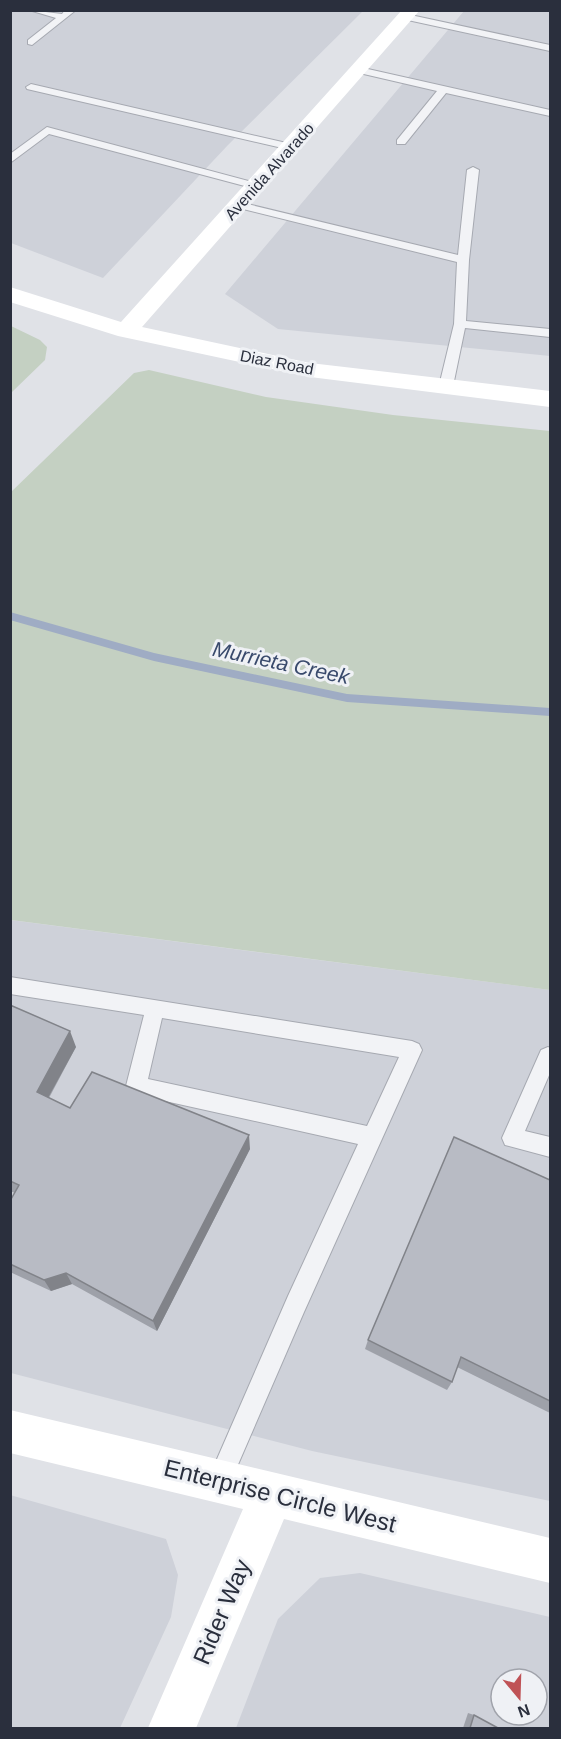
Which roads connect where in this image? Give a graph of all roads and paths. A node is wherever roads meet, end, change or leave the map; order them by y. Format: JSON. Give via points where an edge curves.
{"nodes":[{"id":1,"x":33,"y":10,"type":"edge"},
{"id":2,"x":68,"y":14,"type":"edge"},
{"id":3,"x":409,"y":14,"type":"edge"},
{"id":4,"x":32,"y":42,"type":"dead end"},
{"id":5,"x":550,"y":48,"type":"edge"},
{"id":6,"x":359,"y":70,"type":"junction"},
{"id":7,"x":31,"y":87,"type":"dead end"},
{"id":8,"x":444,"y":89,"type":"junction"},
{"id":9,"x":550,"y":112,"type":"edge"},
{"id":10,"x":401,"y":142,"type":"dead end"},
{"id":11,"x":291,"y":147,"type":"junction"},
{"id":12,"x":10,"y":160,"type":"edge"},
{"id":13,"x":473,"y":170,"type":"dead end"},
{"id":14,"x":256,"y":186,"type":"junction"},
{"id":15,"x":239,"y":205,"type":"junction"},
{"id":16,"x":463,"y":261,"type":"junction"},
{"id":17,"x":10,"y":294,"type":"edge"},
{"id":18,"x":460,"y":324,"type":"junction"},
{"id":19,"x":126,"y":331,"type":"junction"},
{"id":20,"x":550,"y":333,"type":"edge"},
{"id":21,"x":446,"y":386,"type":"junction"},
{"id":22,"x":550,"y":399,"type":"edge"},
{"id":23,"x":10,"y":985,"type":"edge"},
{"id":24,"x":154,"y":1009,"type":"junction"},
{"id":25,"x":550,"y":1057,"type":"edge"},
{"id":26,"x":370,"y":1137,"type":"junction"},
{"id":27,"x":550,"y":1147,"type":"edge"},
{"id":28,"x":10,"y":1431,"type":"edge"},
{"id":29,"x":219,"y":1482,"type":"junction"},
{"id":30,"x":272,"y":1495,"type":"junction"},
{"id":31,"x":550,"y":1561,"type":"edge"},
{"id":32,"x":172,"y":1728,"type":"edge"}],
"edges":[{"from":1,"to":2,"type":"lane"},
{"from":2,"to":4,"type":"lane"},
{"from":3,"to":5,"type":"lane"},
{"from":3,"to":6,"type":"street","name":"Avenida Alvarado"},
{"from":6,"to":8,"type":"lane"},
{"from":6,"to":11,"type":"street","name":"Avenida Alvarado"},
{"from":7,"to":11,"type":"lane"},
{"from":8,"to":9,"type":"lane"},
{"from":8,"to":10,"type":"lane"},
{"from":11,"to":14,"type":"street","name":"Avenida Alvarado"},
{"from":12,"to":14,"type":"lane","via":[[47,129]]},
{"from":13,"to":16,"type":"lane"},
{"from":14,"to":15,"type":"street","name":"Avenida Alvarado"},
{"from":15,"to":16,"type":"lane"},
{"from":15,"to":19,"type":"street","name":"Avenida Alvarado"},
{"from":16,"to":18,"type":"lane"},
{"from":17,"to":19,"type":"street","name":"Diaz Road"},
{"from":18,"to":20,"type":"lane"},
{"from":18,"to":21,"type":"lane"},
{"from":19,"to":21,"type":"street","name":"Diaz Road","via":[[310,370]]},
{"from":21,"to":22,"type":"street","name":"Diaz Road"},
{"from":23,"to":24,"type":"lane"},
{"from":24,"to":26,"type":"lane","via":[[136,1086]]},
{"from":24,"to":26,"type":"lane","via":[[412,1050]]},
{"from":25,"to":27,"type":"lane","via":[[512,1138]]},
{"from":26,"to":29,"type":"lane"},
{"from":28,"to":29,"type":"street","name":"Enterprise Circle West"},
{"from":29,"to":30,"type":"street","name":"Enterprise Circle West"},
{"from":30,"to":31,"type":"street","name":"Enterprise Circle West"},
{"from":30,"to":32,"type":"street","name":"Rider Way"}]}
